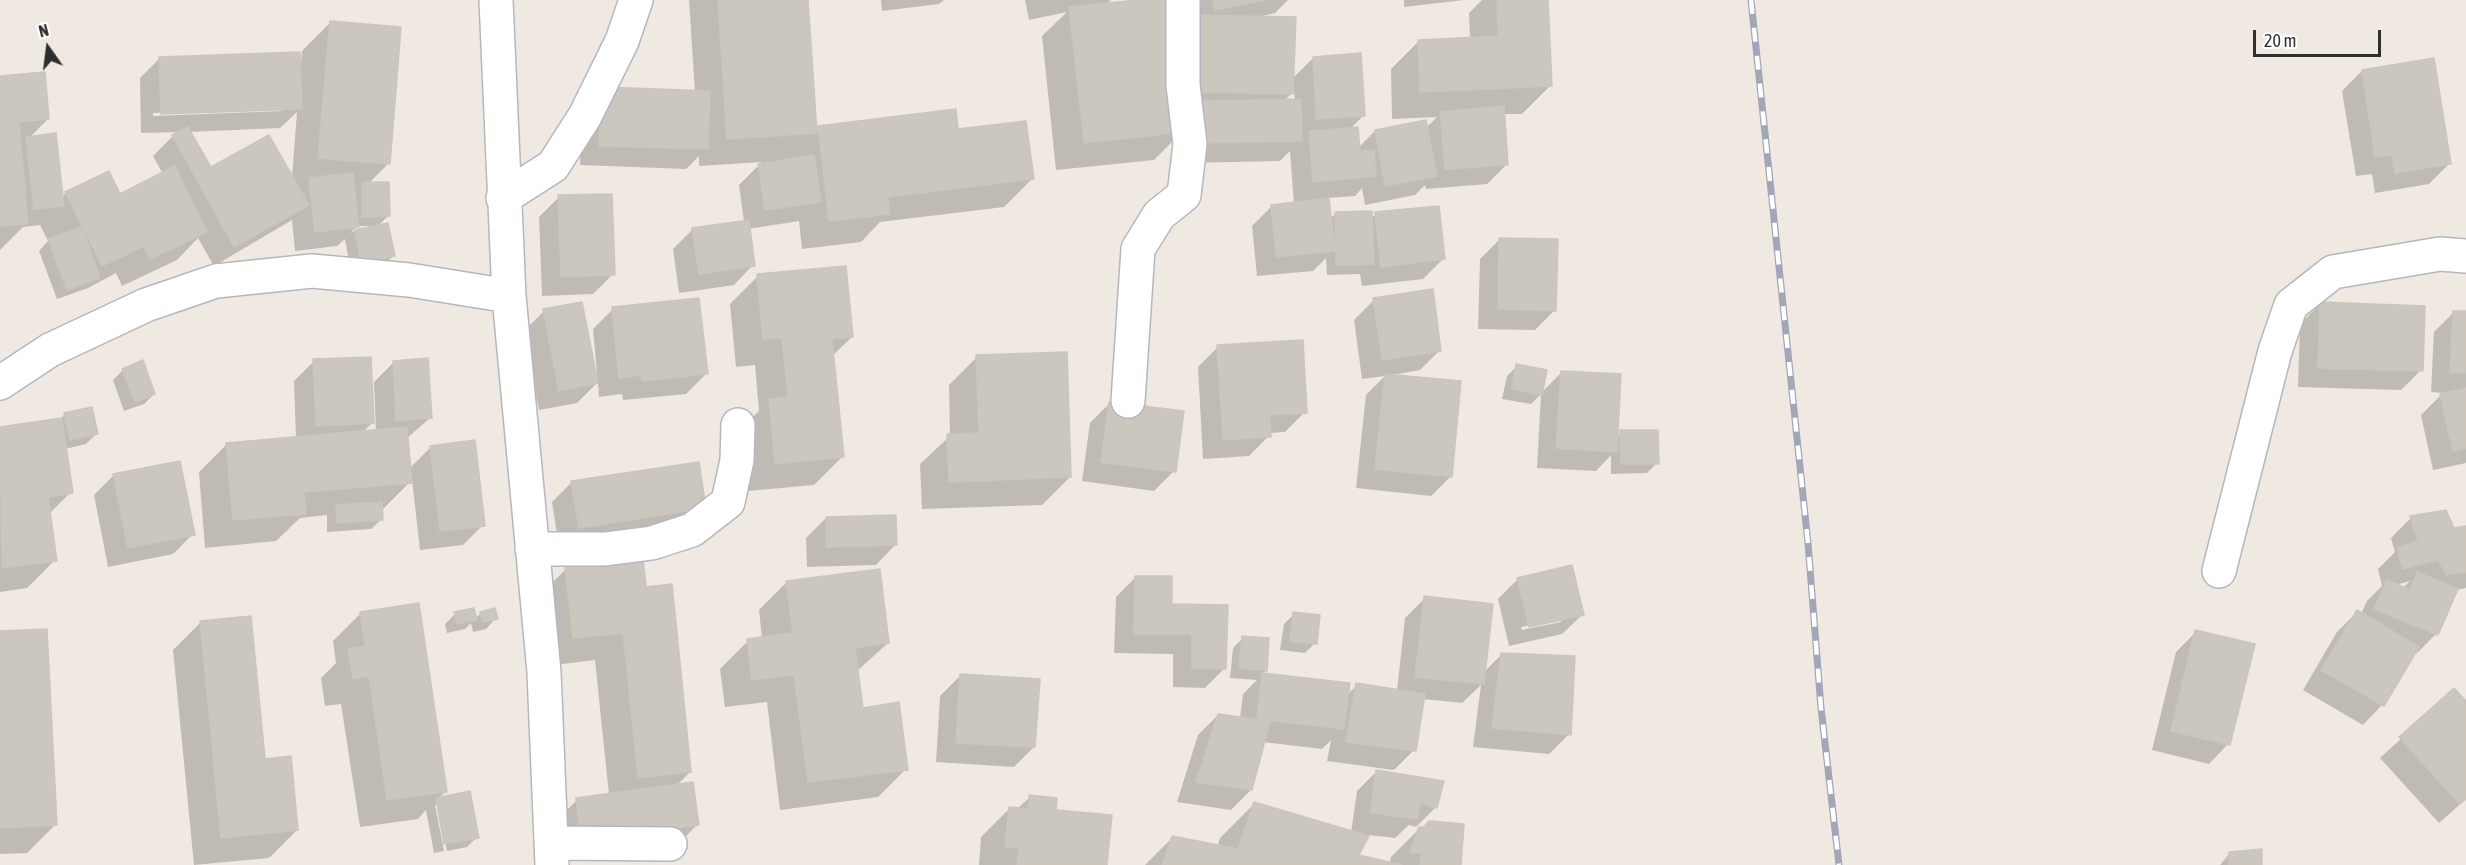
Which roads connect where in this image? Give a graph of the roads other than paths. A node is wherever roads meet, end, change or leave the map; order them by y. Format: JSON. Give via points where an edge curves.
{"nodes":[{"id":1,"x":496,"y":0,"type":"edge"},
{"id":2,"x":636,"y":0,"type":"edge"},
{"id":3,"x":1183,"y":0,"type":"edge"},
{"id":4,"x":503,"y":198,"type":"junction"},
{"id":5,"x":2466,"y":256,"type":"edge"},
{"id":6,"x":509,"y":296,"type":"junction"},
{"id":7,"x":0,"y":383,"type":"edge"},
{"id":8,"x":1128,"y":401,"type":"dead end"},
{"id":9,"x":738,"y":425,"type":"dead end"},
{"id":10,"x":532,"y":549,"type":"junction"},
{"id":11,"x":2219,"y":571,"type":"dead end"},
{"id":12,"x":670,"y":844,"type":"dead end"},
{"id":13,"x":552,"y":854,"type":"edge"}],
"edges":[{"from":1,"to":4,"type":"street"},
{"from":2,"to":4,"type":"street","via":[[622,41],[585,116],[553,166]]},
{"from":3,"to":8,"type":"street","via":[[1183,85],[1190,144],[1184,195],[1159,215],[1138,249]]},
{"from":4,"to":6,"type":"street"},
{"from":5,"to":11,"type":"street","via":[[2440,254],[2333,272],[2291,305],[2275,351]]},
{"from":6,"to":7,"type":"street","via":[[409,280],[312,271],[216,281],[146,305],[50,350]]},
{"from":6,"to":10,"type":"street"},
{"from":9,"to":10,"type":"street","via":[[737,460],[728,502],[692,530],[652,543]]},
{"from":10,"to":13,"type":"street","via":[[544,672]]},
{"from":12,"to":13,"type":"street"}]}
